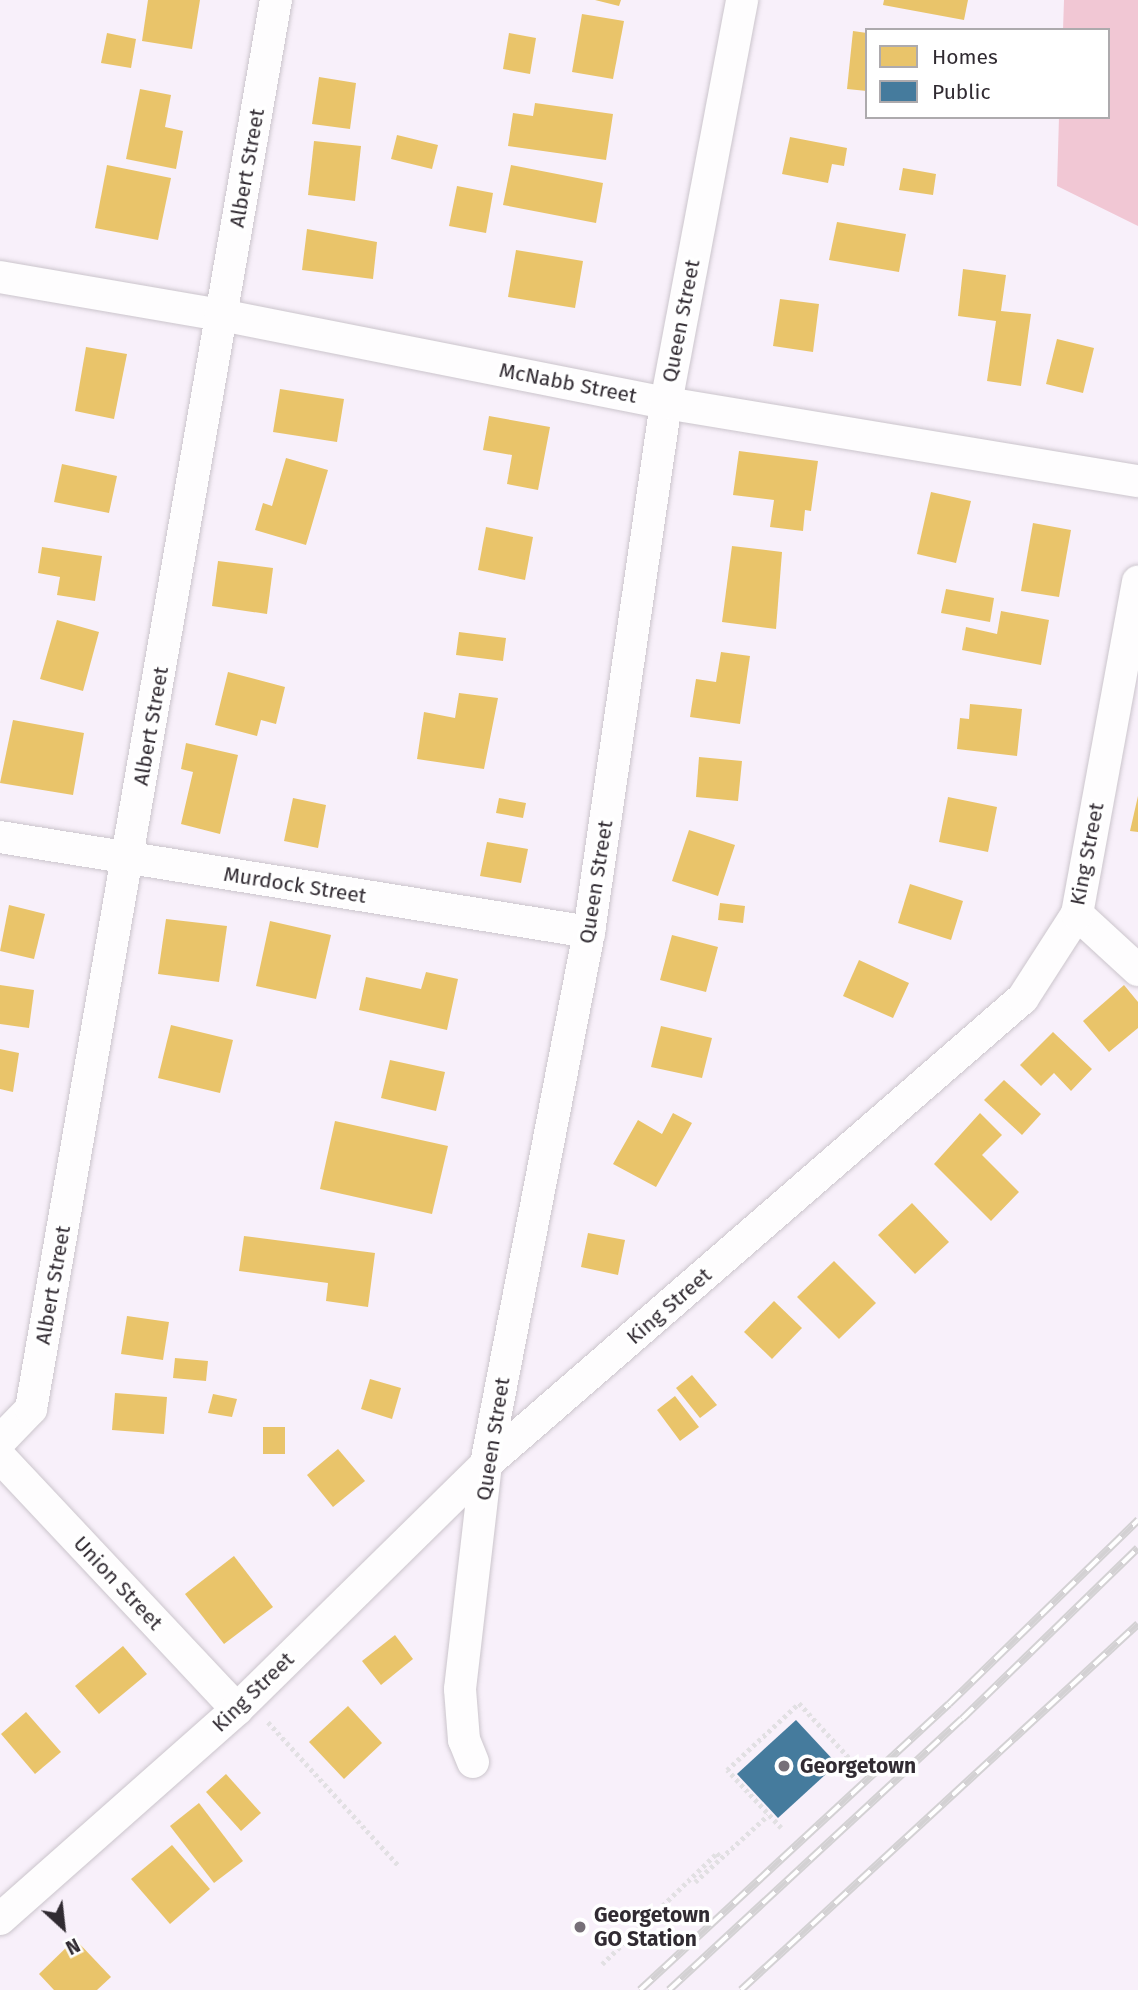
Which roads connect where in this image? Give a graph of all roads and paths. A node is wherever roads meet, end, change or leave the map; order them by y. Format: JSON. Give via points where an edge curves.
{"nodes":[{"id":1,"x":276,"y":0,"type":"edge"},
{"id":2,"x":742,"y":0,"type":"edge"},
{"id":3,"x":0,"y":277,"type":"edge"},
{"id":4,"x":221,"y":315,"type":"junction"},
{"id":5,"x":666,"y":402,"type":"junction"},
{"id":6,"x":1138,"y":481,"type":"edge"},
{"id":7,"x":1138,"y":582,"type":"edge"},
{"id":8,"x":0,"y":837,"type":"edge"},
{"id":9,"x":129,"y":858,"type":"junction"},
{"id":10,"x":1077,"y":914,"type":"junction"},
{"id":11,"x":589,"y":932,"type":"junction"},
{"id":12,"x":1138,"y":970,"type":"edge"},
{"id":13,"x":0,"y":1441,"type":"edge"},
{"id":14,"x":0,"y":1457,"type":"edge"},
{"id":15,"x":486,"y":1464,"type":"junction"},
{"id":16,"x":237,"y":1709,"type":"junction"},
{"id":17,"x":852,"y":1760,"type":"dead end"},
{"id":18,"x":473,"y":1762,"type":"dead end"},
{"id":19,"x":768,"y":1815,"type":"junction"},
{"id":20,"x":781,"y":1828,"type":"dead end"},
{"id":21,"x":721,"y":1858,"type":"junction"},
{"id":22,"x":399,"y":1866,"type":"dead end"},
{"id":23,"x":695,"y":1882,"type":"dead end"},
{"id":24,"x":0,"y":1919,"type":"edge"},
{"id":25,"x":601,"y":1964,"type":"dead end"}],
"edges":[{"from":1,"to":4,"type":"street","name":"Albert Street"},
{"from":2,"to":5,"type":"street","name":"Queen Street"},
{"from":3,"to":4,"type":"street","name":"McNabb Street"},
{"from":4,"to":5,"type":"street","name":"McNabb Street"},
{"from":4,"to":9,"type":"street","name":"Albert Street"},
{"from":5,"to":6,"type":"street","name":"McNabb Street"},
{"from":5,"to":11,"type":"street","name":"Queen Street"},
{"from":7,"to":10,"type":"street","name":"King Street"},
{"from":8,"to":9,"type":"street","name":"Murdock Street"},
{"from":9,"to":11,"type":"street","name":"Murdock Street"},
{"from":9,"to":13,"type":"street","name":"Albert Street","via":[[31,1409]]},
{"from":10,"to":12,"type":"street"},
{"from":10,"to":15,"type":"street","name":"King Street","via":[[1024,998]]},
{"from":11,"to":15,"type":"street","name":"Queen Street"},
{"from":14,"to":16,"type":"street","name":"Union Street"},
{"from":15,"to":16,"type":"street","name":"King Street"},
{"from":15,"to":18,"type":"street","name":"Queen Street","via":[[460,1689],[464,1740]]},
{"from":16,"to":22,"type":"path","via":[[266,1719]]},
{"from":16,"to":24,"type":"street","name":"King Street"},
{"from":17,"to":19,"type":"path","via":[[800,1703],[727,1770]]},
{"from":19,"to":20,"type":"path"},
{"from":19,"to":21,"type":"path"},
{"from":21,"to":23,"type":"path"},
{"from":21,"to":25,"type":"path","via":[[717,1853]]}]}
